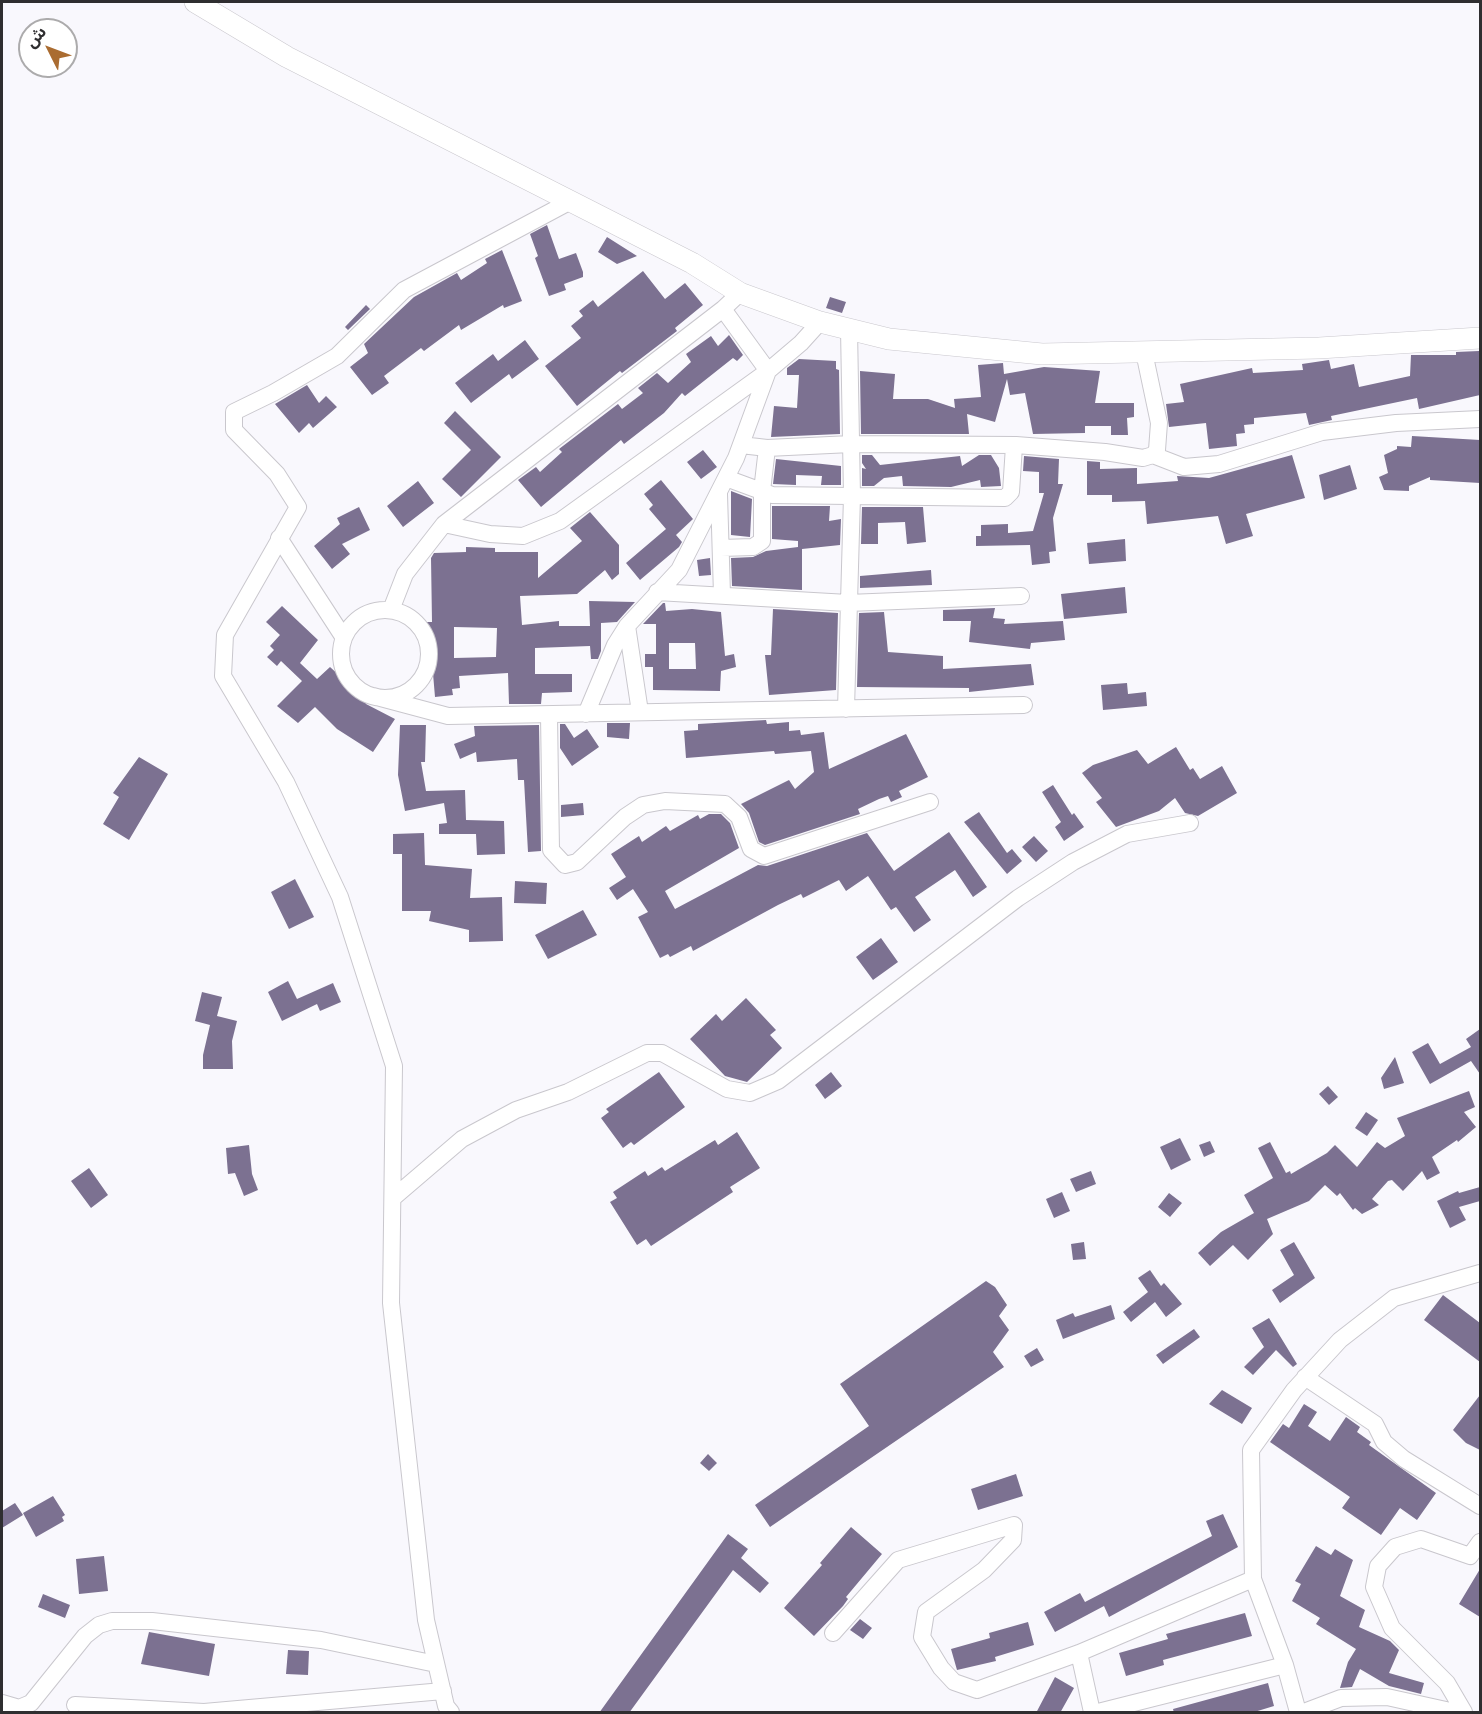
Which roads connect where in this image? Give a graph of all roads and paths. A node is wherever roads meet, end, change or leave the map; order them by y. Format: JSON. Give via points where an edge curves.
{"nodes":[{"id":1,"x":195,"y":2,"type":"edge"},
{"id":2,"x":569,"y":202,"type":"junction"},
{"id":3,"x":740,"y":293,"type":"junction"},
{"id":4,"x":723,"y":309,"type":"junction"},
{"id":5,"x":820,"y":322,"type":"junction"},
{"id":6,"x":849,"y":329,"type":"junction"},
{"id":7,"x":1480,"y":338,"type":"edge"},
{"id":8,"x":1144,"y":352,"type":"junction"},
{"id":9,"x":768,"y":371,"type":"junction"},
{"id":10,"x":1480,"y":419,"type":"edge"},
{"id":11,"x":851,"y":444,"type":"junction"},
{"id":12,"x":741,"y":445,"type":"junction"},
{"id":13,"x":1014,"y":446,"type":"junction"},
{"id":14,"x":767,"y":448,"type":"junction"},
{"id":15,"x":1153,"y":455,"type":"junction"},
{"id":16,"x":722,"y":485,"type":"junction"},
{"id":17,"x":762,"y":491,"type":"junction"},
{"id":18,"x":852,"y":496,"type":"junction"},
{"id":19,"x":444,"y":524,"type":"junction"},
{"id":20,"x":279,"y":538,"type":"junction"},
{"id":21,"x":721,"y":548,"type":"junction"},
{"id":22,"x":657,"y":592,"type":"junction"},
{"id":23,"x":722,"y":595,"type":"junction"},
{"id":24,"x":1022,"y":596,"type":"dead end"},
{"id":25,"x":848,"y":603,"type":"junction"},
{"id":26,"x":391,"y":610,"type":"junction"},
{"id":27,"x":627,"y":626,"type":"junction"},
{"id":28,"x":344,"y":638,"type":"junction"},
{"id":29,"x":373,"y":696,"type":"junction"},
{"id":30,"x":1024,"y":705,"type":"dead end"},
{"id":31,"x":846,"y":709,"type":"junction"},
{"id":32,"x":640,"y":712,"type":"junction"},
{"id":33,"x":586,"y":714,"type":"junction"},
{"id":34,"x":549,"y":715,"type":"junction"},
{"id":35,"x":930,"y":802,"type":"dead end"},
{"id":36,"x":1190,"y":823,"type":"dead end"},
{"id":37,"x":393,"y":1198,"type":"junction"},
{"id":38,"x":1480,"y":1272,"type":"edge"},
{"id":39,"x":1305,"y":1377,"type":"junction"},
{"id":40,"x":1480,"y":1506,"type":"edge"},
{"id":41,"x":1480,"y":1542,"type":"edge"},
{"id":42,"x":1253,"y":1579,"type":"junction"},
{"id":43,"x":833,"y":1633,"type":"dead end"},
{"id":44,"x":1079,"y":1653,"type":"junction"},
{"id":45,"x":436,"y":1664,"type":"junction"},
{"id":46,"x":1285,"y":1665,"type":"junction"},
{"id":47,"x":443,"y":1691,"type":"junction"},
{"id":48,"x":2,"y":1703,"type":"edge"},
{"id":49,"x":75,"y":1705,"type":"dead end"},
{"id":50,"x":451,"y":1713,"type":"edge"},
{"id":51,"x":1092,"y":1713,"type":"edge"},
{"id":52,"x":1098,"y":1713,"type":"edge"},
{"id":53,"x":1298,"y":1713,"type":"edge"},
{"id":54,"x":1304,"y":1713,"type":"edge"},
{"id":55,"x":1455,"y":1713,"type":"edge"},
{"id":56,"x":1464,"y":1713,"type":"edge"}],
"edges":[{"from":1,"to":2,"type":"street","via":[[287,57]]},
{"from":2,"to":3,"type":"street","via":[[692,263]]},
{"from":2,"to":20,"type":"street","via":[[404,290],[337,356],[234,412],[234,430],[277,474],[298,507]]},
{"from":3,"to":4,"type":"street"},
{"from":3,"to":5,"type":"street"},
{"from":4,"to":9,"type":"street"},
{"from":4,"to":19,"type":"street"},
{"from":5,"to":6,"type":"street"},
{"from":5,"to":9,"type":"street"},
{"from":6,"to":8,"type":"street","via":[[890,339],[1042,354]]},
{"from":6,"to":11,"type":"street"},
{"from":7,"to":8,"type":"street","via":[[1319,348]]},
{"from":8,"to":15,"type":"street","via":[[1159,423],[1157,450]]},
{"from":9,"to":12,"type":"street"},
{"from":9,"to":19,"type":"street","via":[[560,521],[523,536]]},
{"from":10,"to":15,"type":"street","via":[[1322,432],[1219,464],[1184,467]]},
{"from":11,"to":13,"type":"street"},
{"from":11,"to":14,"type":"street"},
{"from":11,"to":18,"type":"street"},
{"from":12,"to":14,"type":"street"},
{"from":12,"to":16,"type":"street"},
{"from":13,"to":15,"type":"street","via":[[1143,458]]},
{"from":13,"to":18,"type":"street","via":[[1011,492],[1005,498]]},
{"from":14,"to":17,"type":"street"},
{"from":16,"to":17,"type":"street"},
{"from":16,"to":21,"type":"street"},
{"from":16,"to":22,"type":"street","via":[[679,570]]},
{"from":17,"to":18,"type":"street","via":[[772,495]]},
{"from":17,"to":21,"type":"street","via":[[762,542]]},
{"from":18,"to":25,"type":"street"},
{"from":19,"to":26,"type":"street","via":[[405,574]]},
{"from":20,"to":28,"type":"street"},
{"from":20,"to":37,"type":"street","via":[[225,635],[223,676],[286,782],[340,897],[394,1066]]},
{"from":21,"to":23,"type":"street"},
{"from":22,"to":23,"type":"street"},
{"from":22,"to":27,"type":"street"},
{"from":23,"to":25,"type":"street"},
{"from":24,"to":25,"type":"street"},
{"from":25,"to":31,"type":"street"},
{"from":26,"to":28,"type":"street","via":[[363,616]]},
{"from":26,"to":29,"type":"street","via":[[417,623],[429,649],[428,663],[423,677],[407,691],[387,698]]},
{"from":27,"to":32,"type":"street"},
{"from":27,"to":33,"type":"street"},
{"from":28,"to":29,"type":"street","via":[[341,652],[349,680]]},
{"from":29,"to":34,"type":"street","via":[[448,716]]},
{"from":30,"to":31,"type":"street"},
{"from":31,"to":32,"type":"street"},
{"from":32,"to":33,"type":"street"},
{"from":33,"to":34,"type":"street"},
{"from":34,"to":35,"type":"street","via":[[551,850],[565,866],[577,862],[643,805],[665,801],[725,804],[739,817],[751,849],[764,856]]},
{"from":36,"to":37,"type":"street","via":[[1127,834],[1073,862],[1018,898],[778,1081],[750,1093],[727,1089],[662,1053],[647,1053],[462,1138]]},
{"from":37,"to":45,"type":"street","via":[[391,1303],[426,1620]]},
{"from":38,"to":39,"type":"street","via":[[1394,1298],[1340,1340]]},
{"from":39,"to":40,"type":"street","via":[[1375,1424],[1384,1442],[1404,1459]]},
{"from":39,"to":42,"type":"street","via":[[1251,1450]]},
{"from":41,"to":56,"type":"street","via":[[1470,1556],[1421,1539],[1395,1547],[1378,1566],[1374,1587],[1392,1628],[1447,1683]]},
{"from":42,"to":44,"type":"street"},
{"from":42,"to":46,"type":"street"},
{"from":43,"to":44,"type":"street","via":[[898,1560],[1014,1525],[1013,1540],[984,1570],[926,1612],[922,1637],[926,1646],[954,1682],[977,1690]]},
{"from":44,"to":51,"type":"street"},
{"from":45,"to":47,"type":"street"},
{"from":45,"to":48,"type":"street","via":[[321,1640],[152,1621],[112,1621],[85,1636],[31,1703],[19,1708]]},
{"from":46,"to":52,"type":"street"},
{"from":46,"to":53,"type":"street"},
{"from":47,"to":49,"type":"street","via":[[204,1712]]},
{"from":47,"to":50,"type":"street"},
{"from":54,"to":55,"type":"street","via":[[1341,1698],[1387,1697]]}]}
